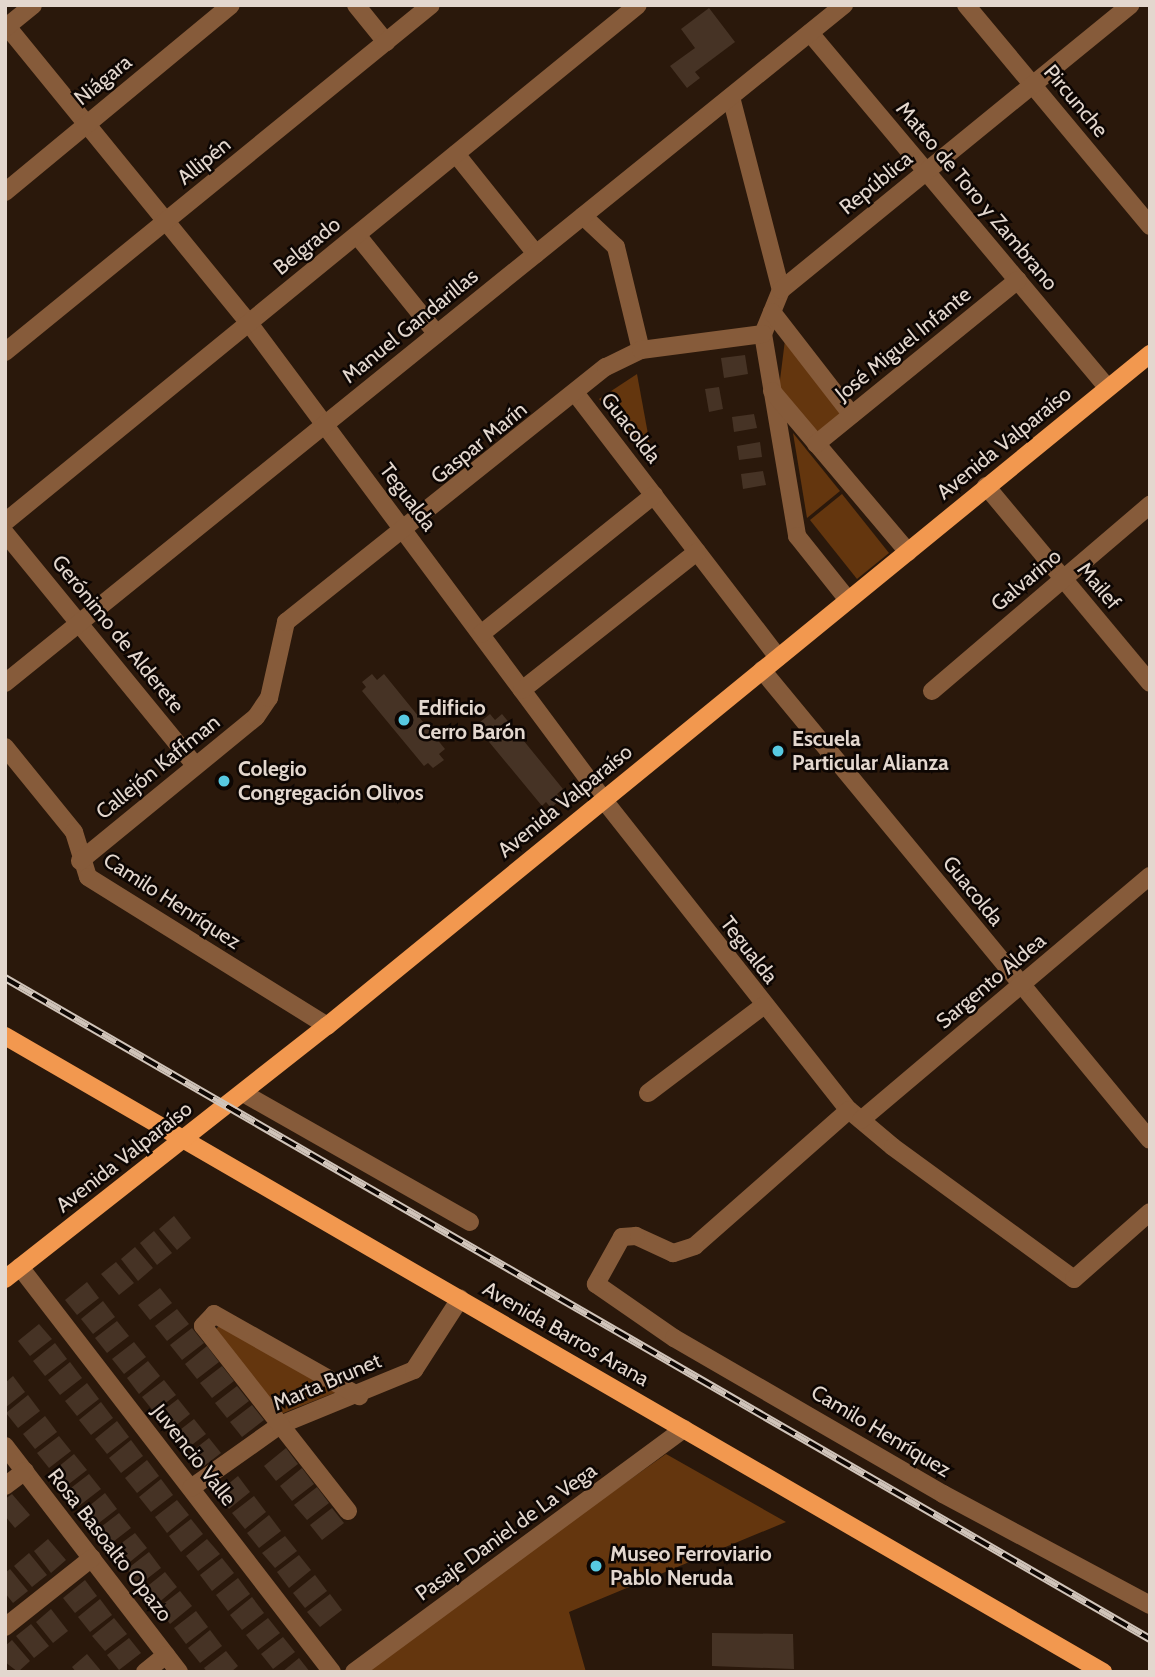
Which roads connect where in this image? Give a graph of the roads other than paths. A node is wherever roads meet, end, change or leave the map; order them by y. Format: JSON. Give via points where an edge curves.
{"nodes":[{"id":1,"x":33,"y":5,"type":"edge"},
{"id":2,"x":231,"y":5,"type":"edge"},
{"id":3,"x":356,"y":5,"type":"edge"},
{"id":4,"x":431,"y":5,"type":"edge"},
{"id":5,"x":638,"y":5,"type":"edge"},
{"id":6,"x":844,"y":5,"type":"edge"},
{"id":7,"x":966,"y":5,"type":"edge"},
{"id":8,"x":1130,"y":5,"type":"edge"},
{"id":9,"x":6,"y":27,"type":"edge"},
{"id":10,"x":810,"y":33,"type":"junction"},
{"id":11,"x":386,"y":42,"type":"junction"},
{"id":12,"x":1032,"y":84,"type":"junction"},
{"id":13,"x":731,"y":97,"type":"junction"},
{"id":14,"x":86,"y":123,"type":"junction"},
{"id":15,"x":456,"y":154,"type":"junction"},
{"id":16,"x":926,"y":171,"type":"junction"},
{"id":17,"x":5,"y":192,"type":"edge"},
{"id":18,"x":583,"y":216,"type":"junction"},
{"id":19,"x":166,"y":222,"type":"junction"},
{"id":20,"x":1150,"y":226,"type":"edge"},
{"id":21,"x":357,"y":235,"type":"junction"},
{"id":22,"x":536,"y":254,"type":"junction"},
{"id":23,"x":1018,"y":280,"type":"junction"},
{"id":24,"x":781,"y":290,"type":"junction"},
{"id":25,"x":772,"y":312,"type":"junction"},
{"id":26,"x":249,"y":323,"type":"junction"},
{"id":27,"x":437,"y":334,"type":"junction"},
{"id":28,"x":763,"y":334,"type":"junction"},
{"id":29,"x":640,"y":350,"type":"junction"},
{"id":30,"x":5,"y":352,"type":"edge"},
{"id":31,"x":1150,"y":354,"type":"edge"},
{"id":32,"x":1108,"y":388,"type":"junction"},
{"id":33,"x":770,"y":389,"type":"junction"},
{"id":34,"x":576,"y":394,"type":"junction"},
{"id":35,"x":852,"y":415,"type":"junction"},
{"id":36,"x":325,"y":424,"type":"junction"},
{"id":37,"x":816,"y":444,"type":"junction"},
{"id":38,"x":986,"y":486,"type":"junction"},
{"id":39,"x":654,"y":495,"type":"junction"},
{"id":40,"x":1150,"y":505,"type":"edge"},
{"id":41,"x":5,"y":522,"type":"edge"},
{"id":42,"x":403,"y":530,"type":"junction"},
{"id":43,"x":5,"y":533,"type":"edge"},
{"id":44,"x":697,"y":552,"type":"junction"},
{"id":45,"x":908,"y":552,"type":"junction"},
{"id":46,"x":1063,"y":579,"type":"junction"},
{"id":47,"x":848,"y":600,"type":"junction"},
{"id":48,"x":79,"y":623,"type":"junction"},
{"id":49,"x":481,"y":634,"type":"junction"},
{"id":50,"x":778,"y":657,"type":"junction"},
{"id":51,"x":762,"y":670,"type":"junction"},
{"id":52,"x":5,"y":683,"type":"edge"},
{"id":53,"x":1150,"y":683,"type":"edge"},
{"id":54,"x":522,"y":690,"type":"junction"},
{"id":55,"x":932,"y":691,"type":"dead end"},
{"id":56,"x":264,"y":706,"type":"joint"},
{"id":57,"x":5,"y":747,"type":"edge"},
{"id":58,"x":195,"y":765,"type":"junction"},
{"id":59,"x":603,"y":799,"type":"junction"},
{"id":60,"x":80,"y":861,"type":"junction"},
{"id":61,"x":1150,"y":876,"type":"edge"},
{"id":62,"x":1021,"y":986,"type":"junction"},
{"id":63,"x":763,"y":1006,"type":"junction"},
{"id":64,"x":327,"y":1026,"type":"junction"},
{"id":65,"x":5,"y":1036,"type":"edge"},
{"id":66,"x":243,"y":1093,"type":"junction"},
{"id":67,"x":648,"y":1093,"type":"dead end"},
{"id":68,"x":855,"y":1115,"type":"junction"},
{"id":69,"x":183,"y":1139,"type":"junction"},
{"id":70,"x":1150,"y":1140,"type":"edge"},
{"id":71,"x":1149,"y":1212,"type":"edge"},
{"id":72,"x":470,"y":1222,"type":"dead end"},
{"id":73,"x":20,"y":1268,"type":"junction"},
{"id":74,"x":5,"y":1279,"type":"edge"},
{"id":75,"x":596,"y":1284,"type":"joint"},
{"id":76,"x":460,"y":1299,"type":"junction"},
{"id":77,"x":359,"y":1396,"type":"junction"},
{"id":78,"x":280,"y":1425,"type":"junction"},
{"id":79,"x":684,"y":1429,"type":"junction"},
{"id":80,"x":5,"y":1446,"type":"edge"},
{"id":81,"x":25,"y":1471,"type":"junction"},
{"id":82,"x":5,"y":1486,"type":"edge"},
{"id":83,"x":191,"y":1488,"type":"junction"},
{"id":84,"x":348,"y":1511,"type":"dead end"},
{"id":85,"x":92,"y":1558,"type":"junction"},
{"id":86,"x":1150,"y":1605,"type":"edge"},
{"id":87,"x":5,"y":1627,"type":"edge"},
{"id":88,"x":166,"y":1655,"type":"junction"},
{"id":89,"x":145,"y":1672,"type":"edge"},
{"id":90,"x":179,"y":1672,"type":"edge"},
{"id":91,"x":332,"y":1672,"type":"edge"},
{"id":92,"x":354,"y":1672,"type":"edge"},
{"id":93,"x":1103,"y":1672,"type":"edge"}],
"edges":[{"from":1,"to":9,"type":"street"},
{"from":2,"to":14,"type":"street","name":"Niágara"},
{"from":3,"to":11,"type":"street"},
{"from":4,"to":11,"type":"street","name":"Allipén"},
{"from":5,"to":15,"type":"street","name":"Belgrado"},
{"from":6,"to":10,"type":"street","name":"Manuel Gandarillas"},
{"from":7,"to":12,"type":"street","name":"Pircunche"},
{"from":8,"to":12,"type":"street","name":"República"},
{"from":9,"to":14,"type":"street","name":"Tegualda"},
{"from":10,"to":13,"type":"street","name":"Manuel Gandarillas"},
{"from":10,"to":16,"type":"street","name":"Mateo de Toro y Zambrano"},
{"from":11,"to":19,"type":"street","name":"Allipén"},
{"from":12,"to":16,"type":"street","name":"República"},
{"from":12,"to":20,"type":"street","name":"Pircunche"},
{"from":13,"to":18,"type":"street","name":"Manuel Gandarillas"},
{"from":13,"to":24,"type":"street"},
{"from":14,"to":17,"type":"street","name":"Niágara"},
{"from":14,"to":19,"type":"street","name":"Tegualda"},
{"from":15,"to":21,"type":"street","name":"Belgrado"},
{"from":15,"to":22,"type":"street"},
{"from":16,"to":23,"type":"street","name":"Mateo de Toro y Zambrano"},
{"from":16,"to":24,"type":"street","name":"República"},
{"from":18,"to":22,"type":"street","name":"Manuel Gandarillas"},
{"from":18,"to":29,"type":"street","via":[[616,247]]},
{"from":19,"to":26,"type":"street","name":"Tegualda"},
{"from":19,"to":30,"type":"street","name":"Allipén"},
{"from":21,"to":26,"type":"street","name":"Belgrado"},
{"from":21,"to":27,"type":"street"},
{"from":22,"to":27,"type":"street","name":"Manuel Gandarillas"},
{"from":23,"to":32,"type":"street","name":"Mateo de Toro y Zambrano"},
{"from":23,"to":35,"type":"street","name":"José Miguel Infante"},
{"from":24,"to":25,"type":"street"},
{"from":25,"to":28,"type":"street"},
{"from":25,"to":35,"type":"street"},
{"from":26,"to":36,"type":"street","name":"Tegualda"},
{"from":26,"to":41,"type":"street","name":"Belgrado"},
{"from":27,"to":36,"type":"street","name":"Manuel Gandarillas"},
{"from":28,"to":29,"type":"street","name":"Gaspar Marín"},
{"from":28,"to":33,"type":"street"},
{"from":29,"to":34,"type":"street","name":"Gaspar Marín","via":[[606,368]]},
{"from":31,"to":32,"type":"main road","name":"Avenida Valparaíso"},
{"from":32,"to":38,"type":"main road","name":"Avenida Valparaíso"},
{"from":33,"to":37,"type":"street"},
{"from":33,"to":47,"type":"street","via":[[797,536]]},
{"from":34,"to":39,"type":"street","name":"Guacolda"},
{"from":34,"to":42,"type":"street","name":"Gaspar Marín"},
{"from":35,"to":37,"type":"street","name":"José Miguel Infante"},
{"from":36,"to":42,"type":"street","name":"Tegualda"},
{"from":36,"to":48,"type":"street","name":"Manuel Gandarillas"},
{"from":37,"to":45,"type":"street"},
{"from":38,"to":45,"type":"main road","name":"Avenida Valparaíso"},
{"from":38,"to":46,"type":"street","name":"Mailef"},
{"from":39,"to":44,"type":"street","name":"Guacolda"},
{"from":39,"to":49,"type":"street"},
{"from":40,"to":46,"type":"street","name":"Galvarino"},
{"from":42,"to":49,"type":"street","name":"Tegualda"},
{"from":42,"to":56,"type":"street","name":"Gaspar Marín","via":[[286,622]]},
{"from":43,"to":48,"type":"street","name":"Gerónimo de Alderete"},
{"from":44,"to":50,"type":"street","name":"Guacolda"},
{"from":44,"to":54,"type":"street"},
{"from":45,"to":47,"type":"main road","name":"Avenida Valparaíso"},
{"from":46,"to":53,"type":"street","name":"Mailef"},
{"from":46,"to":55,"type":"street","name":"Galvarino"},
{"from":47,"to":50,"type":"main road","name":"Avenida Valparaíso"},
{"from":48,"to":52,"type":"street","name":"Manuel Gandarillas"},
{"from":48,"to":58,"type":"street","name":"Gerónimo de Alderete"},
{"from":49,"to":54,"type":"street","name":"Tegualda"},
{"from":50,"to":51,"type":"main road","name":"Avenida Valparaíso"},
{"from":51,"to":59,"type":"main road","name":"Avenida Valparaíso"},
{"from":51,"to":62,"type":"street","name":"Guacolda"},
{"from":54,"to":59,"type":"street","name":"Tegualda"},
{"from":56,"to":58,"type":"street","name":"Callejón Kaffman"},
{"from":57,"to":60,"type":"street","name":"Camilo Henríquez","via":[[74,832]]},
{"from":58,"to":60,"type":"street","name":"Callejón Kaffman"},
{"from":59,"to":63,"type":"street","name":"Tegualda"},
{"from":59,"to":64,"type":"main road","name":"Avenida Valparaíso"},
{"from":60,"to":64,"type":"street","name":"Camilo Henríquez","via":[[88,877],[101,887]]},
{"from":61,"to":62,"type":"street","name":"Sargento Aldea"},
{"from":62,"to":68,"type":"street","name":"Sargento Aldea"},
{"from":62,"to":70,"type":"street","name":"Guacolda"},
{"from":63,"to":67,"type":"street","name":"Tegualda"},
{"from":63,"to":68,"type":"street","name":"Tegualda"},
{"from":64,"to":66,"type":"main road","name":"Avenida Valparaíso"},
{"from":65,"to":69,"type":"main road","name":"Avenida Barros Arana"},
{"from":66,"to":69,"type":"main road","name":"Avenida Valparaíso"},
{"from":66,"to":72,"type":"street"},
{"from":68,"to":71,"type":"street","name":"Tegualda","via":[[1074,1279]]},
{"from":68,"to":75,"type":"street","name":"Sargento Aldea","via":[[695,1246],[673,1253],[636,1236],[622,1237]]},
{"from":69,"to":73,"type":"main road","name":"Avenida Valparaíso"},
{"from":69,"to":76,"type":"main road","name":"Avenida Barros Arana"},
{"from":73,"to":74,"type":"main road","name":"Avenida Valparaíso"},
{"from":73,"to":83,"type":"street","name":"Juvencio Valle"},
{"from":75,"to":86,"type":"street","name":"Camilo Henríquez","via":[[674,1338],[943,1494]]},
{"from":76,"to":77,"type":"street","name":"Marta Brunet","via":[[414,1370]]},
{"from":76,"to":79,"type":"main road","name":"Avenida Barros Arana"},
{"from":77,"to":78,"type":"street","name":"Marta Brunet"},
{"from":77,"to":78,"type":"street","via":[[214,1314],[203,1325]]},
{"from":78,"to":83,"type":"street","name":"Marta Brunet"},
{"from":78,"to":84,"type":"street"},
{"from":79,"to":92,"type":"street","name":"Pasaje Daniel de La Vega"},
{"from":79,"to":93,"type":"main road","name":"Avenida Barros Arana"},
{"from":80,"to":81,"type":"street","name":"Rosa Basoalto Opazo"},
{"from":81,"to":82,"type":"street"},
{"from":81,"to":85,"type":"street","name":"Rosa Basoalto Opazo"},
{"from":83,"to":91,"type":"street","name":"Juvencio Valle"},
{"from":85,"to":87,"type":"street"},
{"from":85,"to":88,"type":"street","name":"Rosa Basoalto Opazo"},
{"from":88,"to":89,"type":"street"},
{"from":88,"to":90,"type":"street","name":"Rosa Basoalto Opazo"}]}
